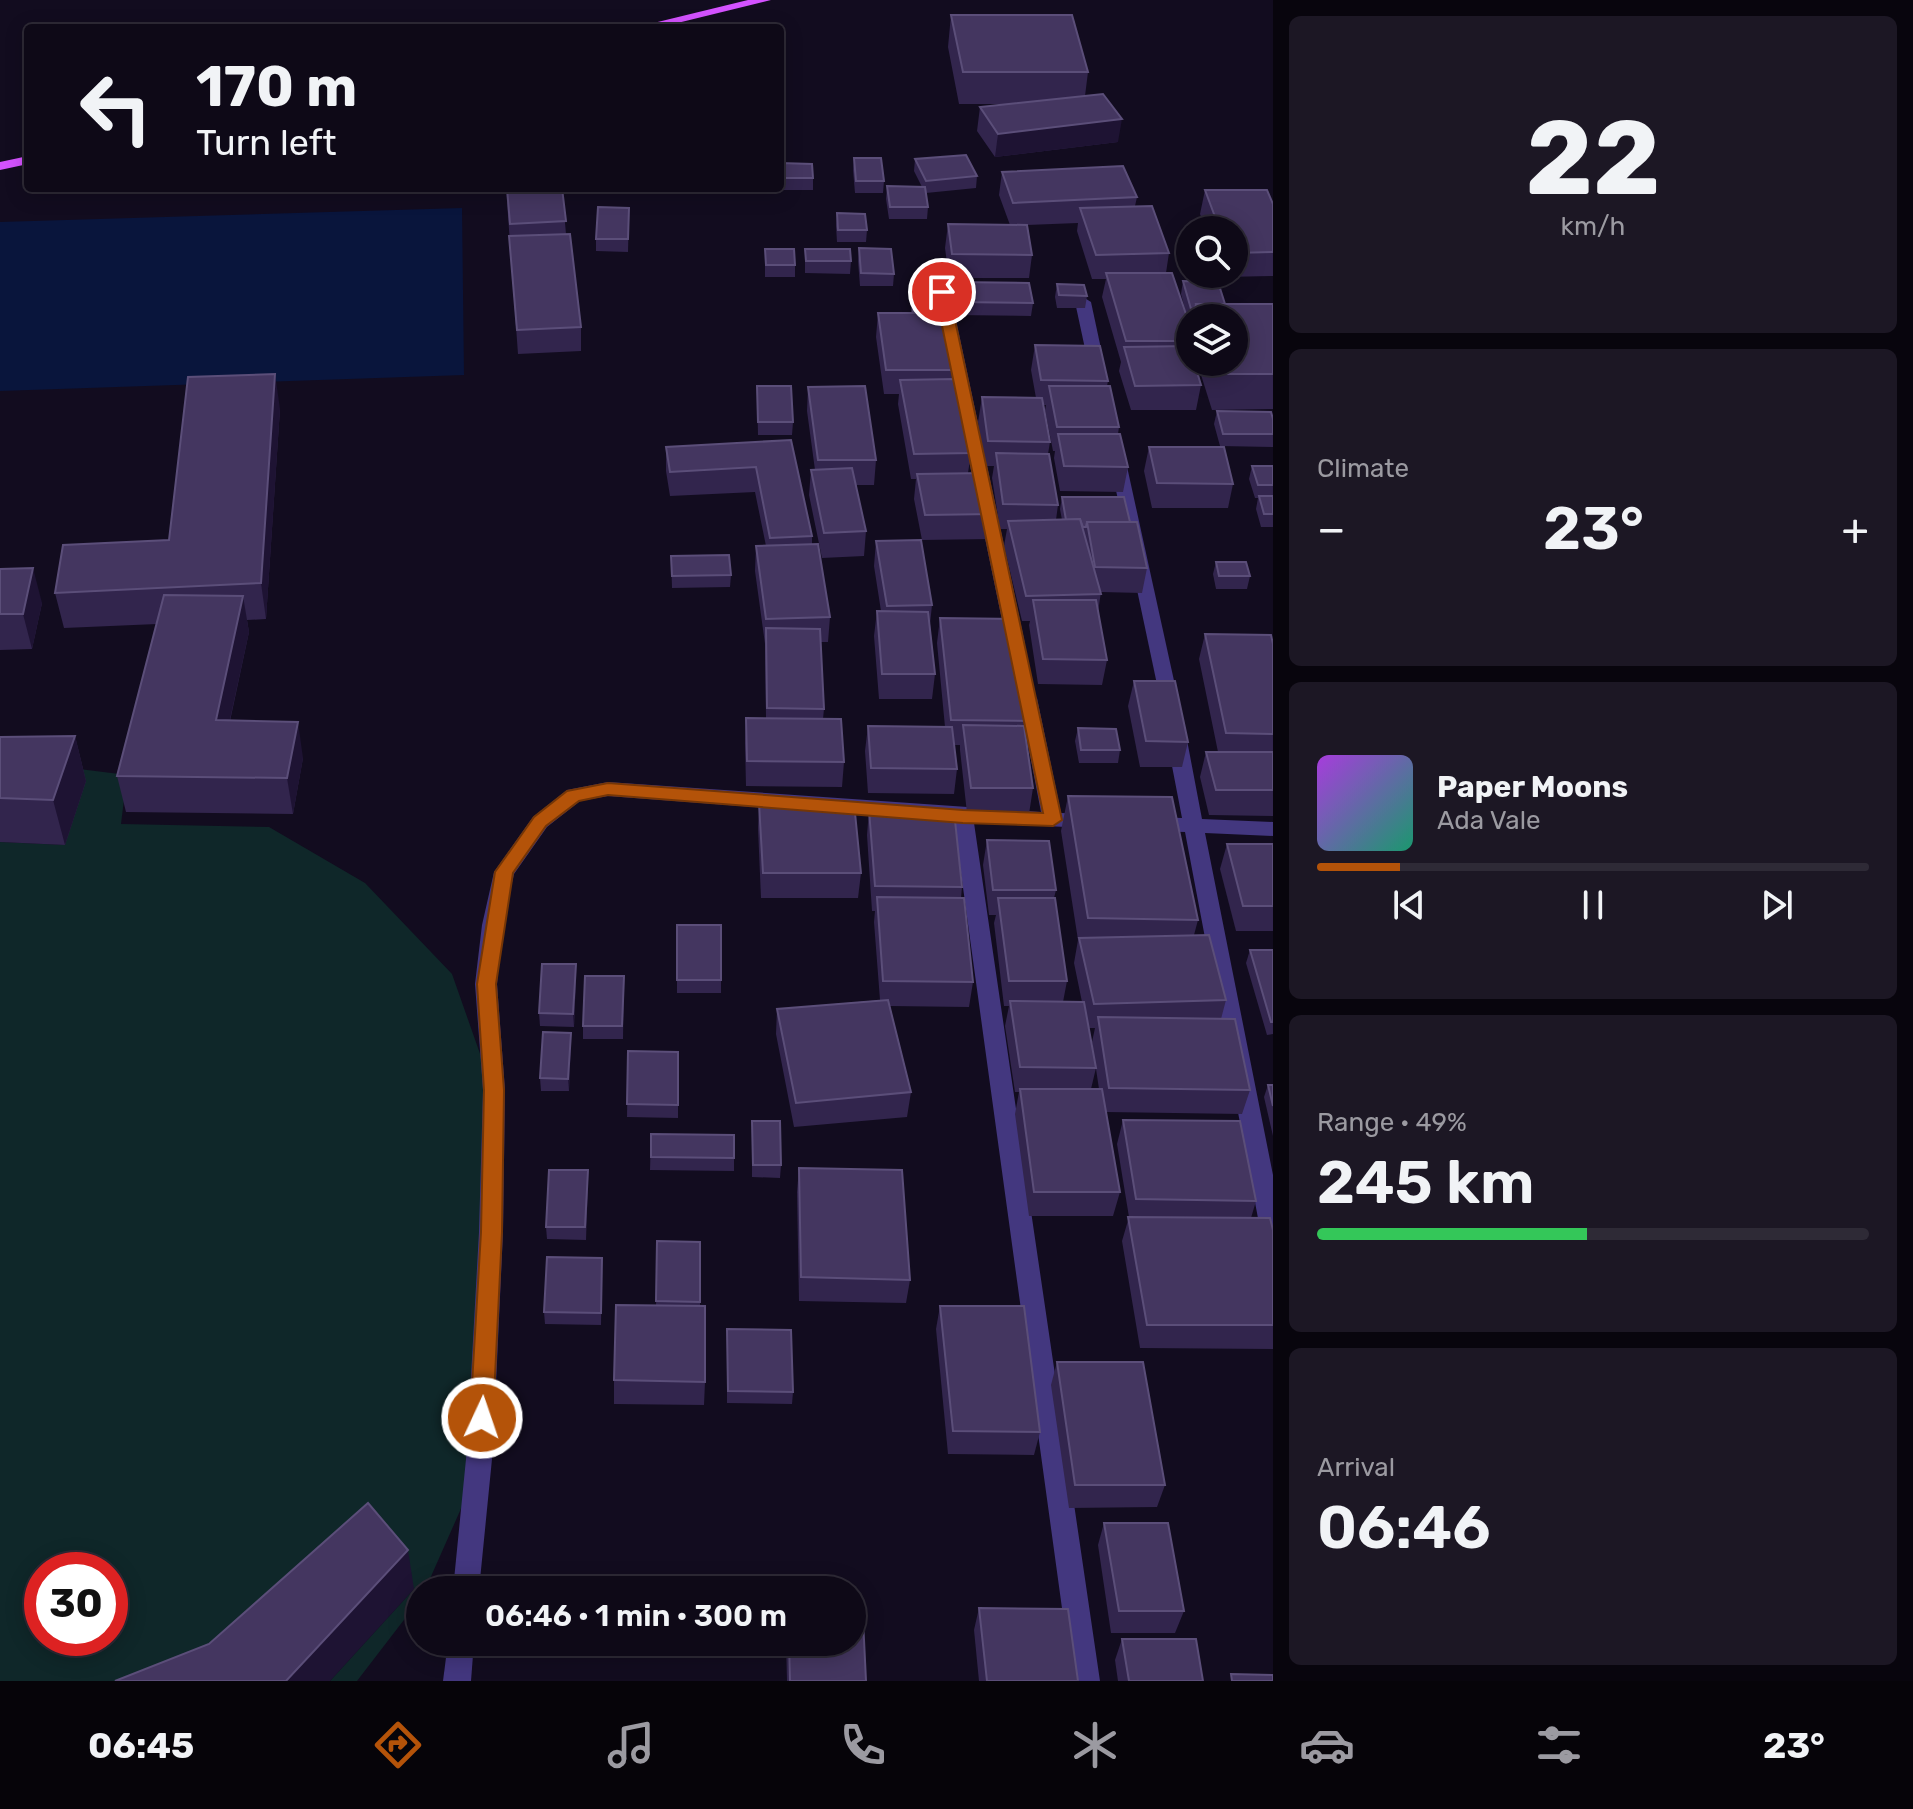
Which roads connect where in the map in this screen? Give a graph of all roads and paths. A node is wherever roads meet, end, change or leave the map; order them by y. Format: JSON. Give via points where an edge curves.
{"nodes":[{"id":1,"x":765,"y":0,"type":"edge"},
{"id":2,"x":658,"y":24,"type":"edge"},
{"id":3,"x":24,"y":161,"type":"edge"},
{"id":4,"x":0,"y":166,"type":"edge"},
{"id":5,"x":942,"y":292,"type":"dead end"},
{"id":6,"x":1083,"y":302,"type":"edge"},
{"id":7,"x":1104,"y":395,"type":"edge"},
{"id":8,"x":1114,"y":442,"type":"edge"},
{"id":9,"x":963,"y":816,"type":"junction"},
{"id":10,"x":1053,"y":820,"type":"junction"},
{"id":11,"x":1194,"y":825,"type":"junction"},
{"id":12,"x":1273,"y":829,"type":"edge"},
{"id":13,"x":1273,"y":1234,"type":"edge"},
{"id":14,"x":467,"y":1576,"type":"edge"},
{"id":15,"x":460,"y":1656,"type":"edge"},
{"id":16,"x":457,"y":1681,"type":"edge"},
{"id":17,"x":1086,"y":1681,"type":"edge"}],
"edges":[{"from":1,"to":2,"type":"main road"},
{"from":3,"to":4,"type":"main road"},
{"from":5,"to":10,"type":"street"},
{"from":6,"to":7,"type":"street"},
{"from":8,"to":11,"type":"street"},
{"from":9,"to":10,"type":"street"},
{"from":9,"to":14,"type":"street","via":[[608,789],[574,795],[540,822],[504,872],[486,984],[494,1090],[491,1232]]},
{"from":9,"to":17,"type":"street"},
{"from":10,"to":11,"type":"street"},
{"from":11,"to":12,"type":"street"},
{"from":11,"to":13,"type":"street"},
{"from":15,"to":16,"type":"street"}]}
